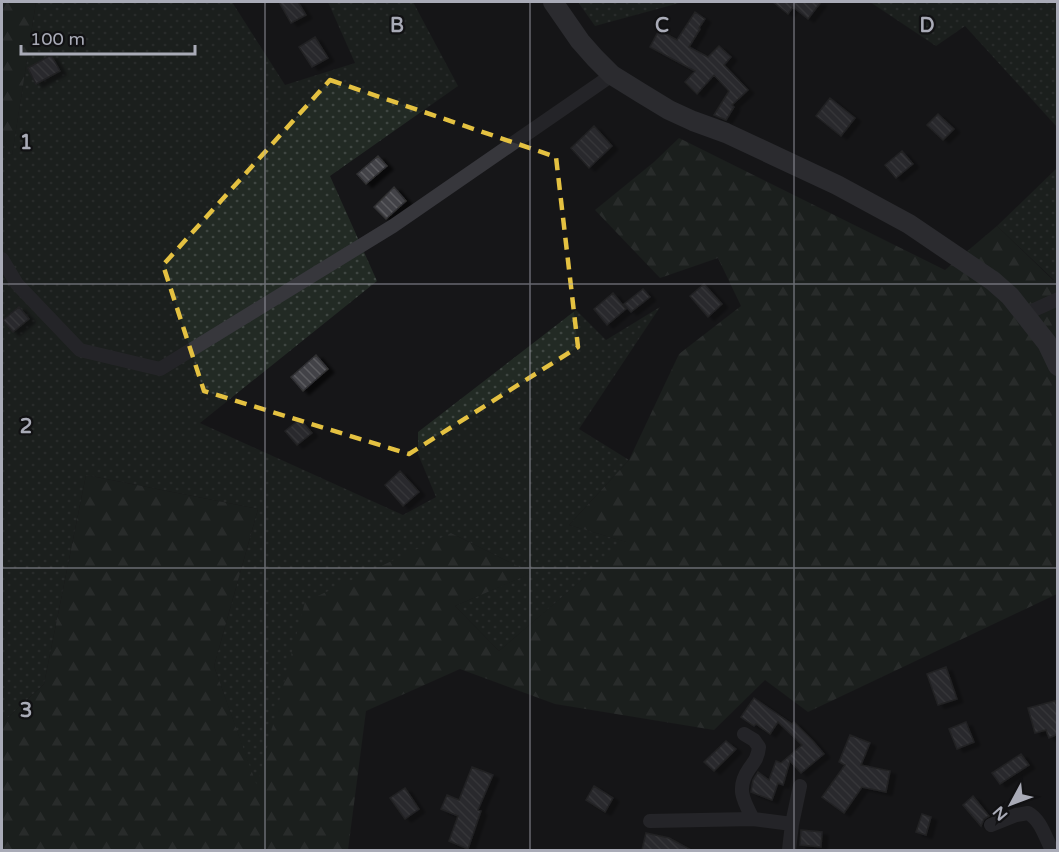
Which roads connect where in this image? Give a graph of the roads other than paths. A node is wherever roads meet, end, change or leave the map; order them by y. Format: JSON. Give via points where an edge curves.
{"nodes":[{"id":1,"x":553,"y":2,"type":"edge"},
{"id":2,"x":612,"y":75,"type":"junction"},
{"id":3,"x":2,"y":259,"type":"edge"},
{"id":4,"x":1058,"y":299,"type":"edge"},
{"id":5,"x":1025,"y":314,"type":"junction"},
{"id":6,"x":1058,"y":366,"type":"edge"},
{"id":7,"x":744,"y":734,"type":"dead end"},
{"id":8,"x":800,"y":786,"type":"dead end"},
{"id":9,"x":753,"y":819,"type":"junction"},
{"id":10,"x":650,"y":821,"type":"dead end"},
{"id":11,"x":792,"y":824,"type":"junction"},
{"id":12,"x":991,"y":825,"type":"dead end"},
{"id":13,"x":789,"y":850,"type":"edge"},
{"id":14,"x":1052,"y":850,"type":"edge"}],
"edges":[{"from":1,"to":2,"type":"street","via":[[580,41]]},
{"from":2,"to":3,"type":"street","via":[[393,226],[160,369],[80,350],[17,284]]},
{"from":2,"to":5,"type":"street","via":[[669,110],[726,132],[909,224],[993,281]]},
{"from":4,"to":5,"type":"street"},
{"from":5,"to":6,"type":"street","via":[[1047,343]]},
{"from":7,"to":9,"type":"street","via":[[759,747],[741,792]]},
{"from":8,"to":11,"type":"street"},
{"from":9,"to":10,"type":"street"},
{"from":9,"to":11,"type":"street"},
{"from":11,"to":13,"type":"street"},
{"from":12,"to":14,"type":"street","via":[[1028,813],[1039,823]]}]}
